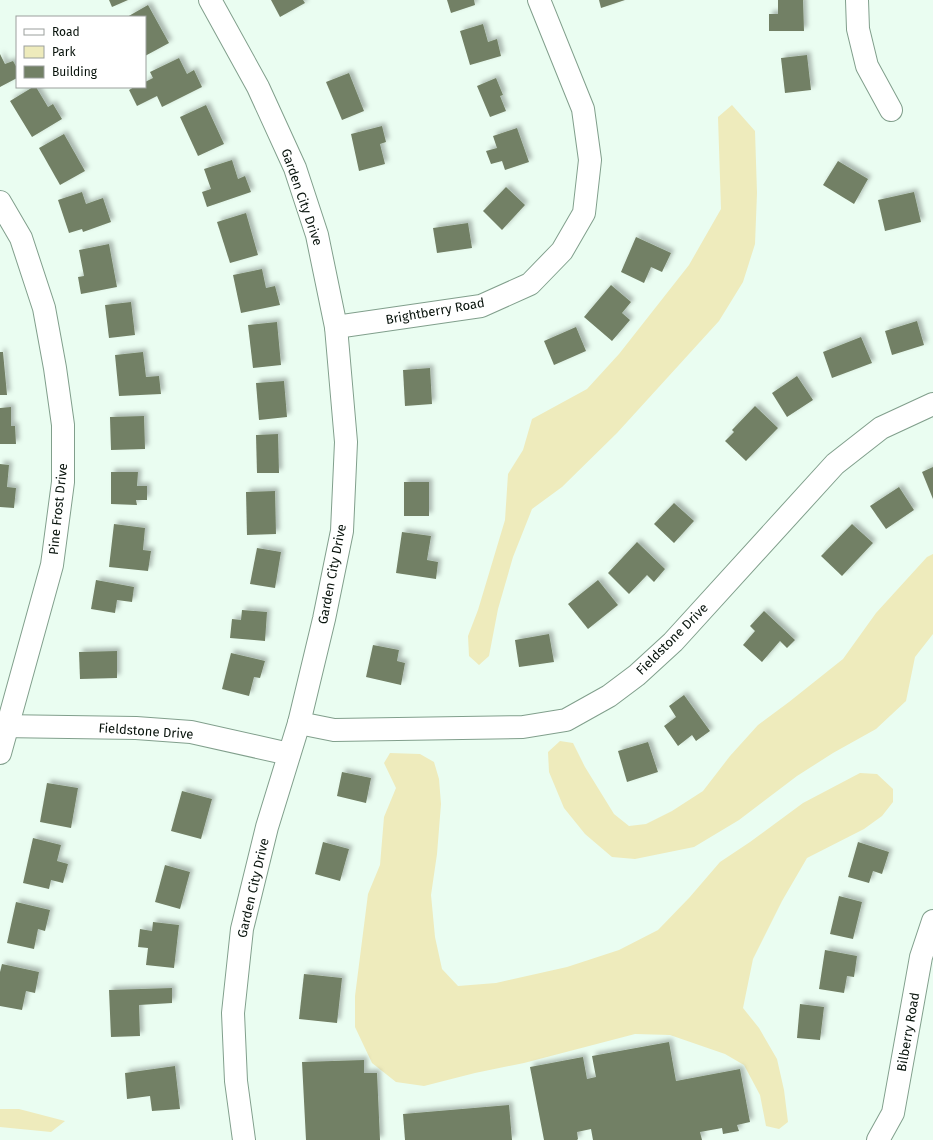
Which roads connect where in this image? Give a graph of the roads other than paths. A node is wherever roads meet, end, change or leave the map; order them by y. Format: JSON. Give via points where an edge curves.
{"nodes":[{"id":1,"x":210,"y":0,"type":"edge"},
{"id":2,"x":540,"y":0,"type":"edge"},
{"id":3,"x":857,"y":0,"type":"edge"},
{"id":4,"x":891,"y":110,"type":"dead end"},
{"id":5,"x":0,"y":202,"type":"edge"},
{"id":6,"x":336,"y":327,"type":"junction"},
{"id":7,"x":933,"y":404,"type":"edge"},
{"id":8,"x":299,"y":723,"type":"junction"},
{"id":9,"x":4,"y":726,"type":"edge"},
{"id":10,"x":0,"y":753,"type":"edge"},
{"id":11,"x":289,"y":754,"type":"junction"},
{"id":12,"x":933,"y":921,"type":"edge"},
{"id":13,"x":244,"y":1140,"type":"edge"},
{"id":14,"x":878,"y":1140,"type":"edge"}],
"edges":[{"from":1,"to":6,"type":"street","name":"Garden City Drive","via":[[258,87],[295,168],[318,235]]},
{"from":2,"to":6,"type":"street","name":"Brightberry Road","via":[[583,109],[590,160],[584,213],[562,252],[530,284],[481,306]]},
{"from":3,"to":4,"type":"street","via":[[858,29],[868,66]]},
{"from":5,"to":9,"type":"street","name":"Pine Frost Drive","via":[[21,238],[44,308],[63,425],[63,482],[52,565]]},
{"from":6,"to":8,"type":"street","name":"Garden City Drive","via":[[346,442],[342,531]]},
{"from":7,"to":8,"type":"street","name":"Fieldstone Drive","via":[[881,428],[835,464],[673,642],[637,675],[609,696],[566,720],[523,727],[334,730]]},
{"from":8,"to":11,"type":"street","name":"Garden City Drive"},
{"from":9,"to":10,"type":"street","name":"Pine Frost Drive"},
{"from":9,"to":11,"type":"street","name":"Fieldstone Drive","via":[[136,728],[191,732]]},
{"from":11,"to":13,"type":"street","name":"Garden City Drive","via":[[267,827],[242,928],[233,1013],[236,1081]]},
{"from":12,"to":14,"type":"street","name":"Bilberry Road","via":[[921,957],[893,1113]]}]}
